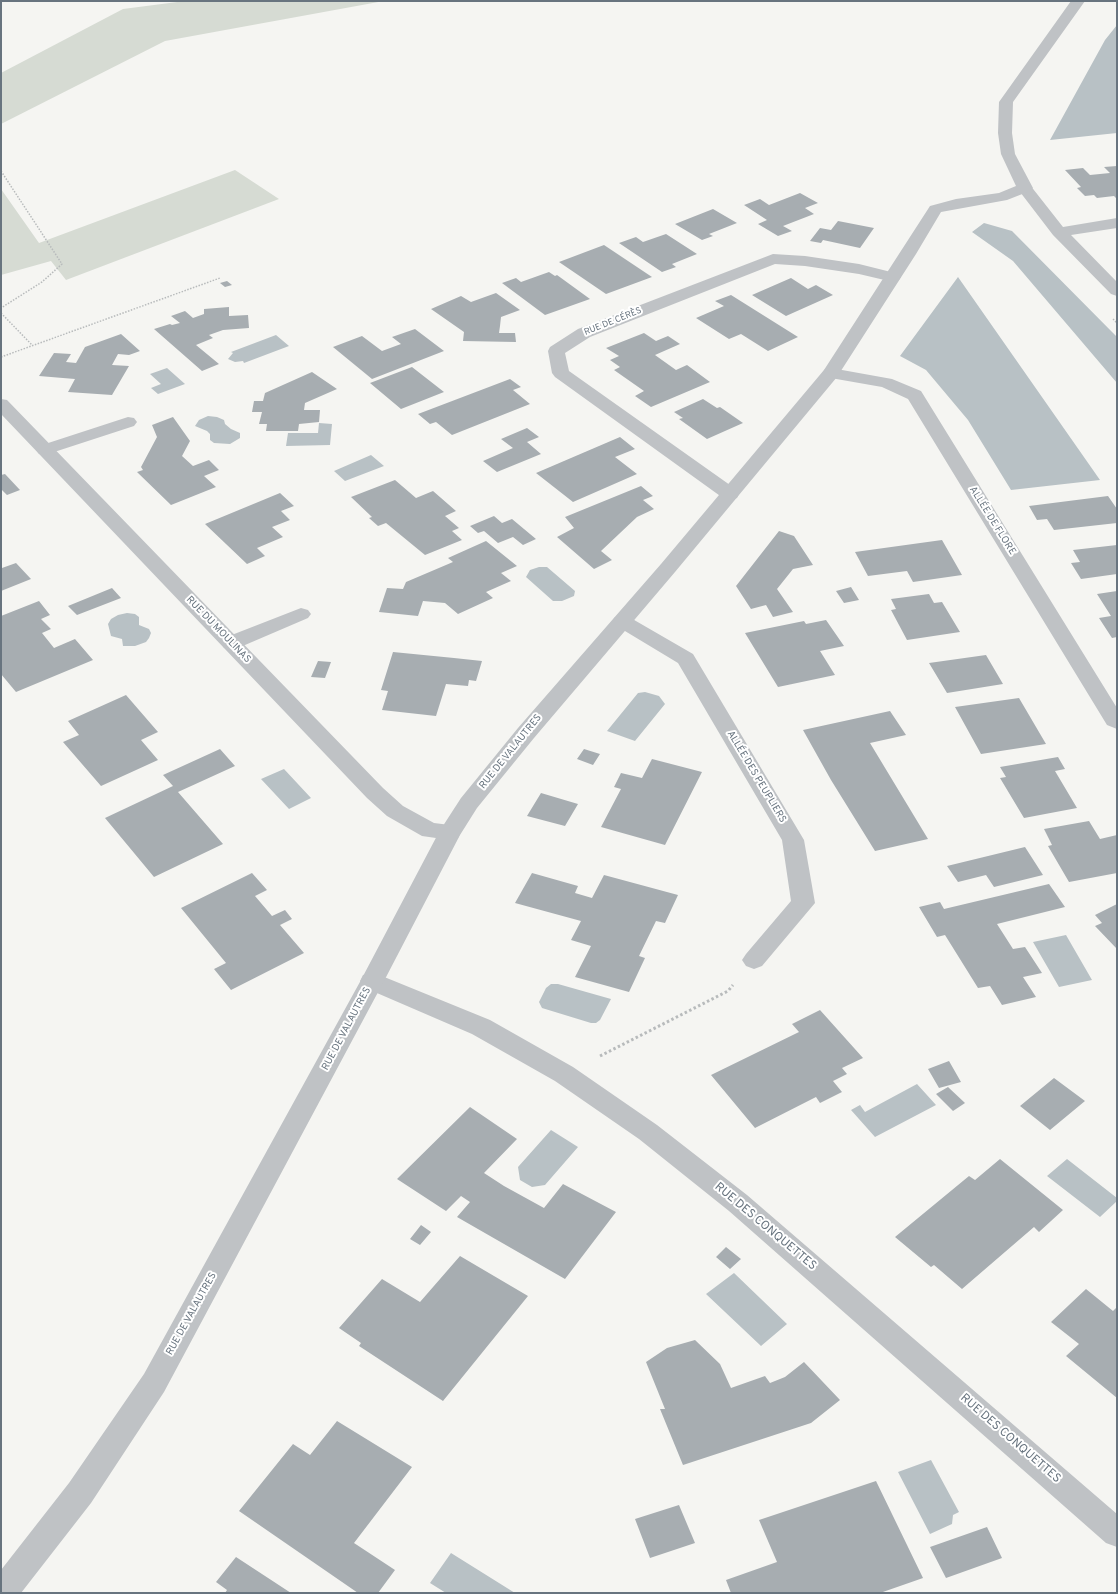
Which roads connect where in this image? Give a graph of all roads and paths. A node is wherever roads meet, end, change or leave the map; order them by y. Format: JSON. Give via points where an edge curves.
{"nodes":[{"id":1,"x":1078,"y":1,"type":"edge"},
{"id":2,"x":1,"y":171,"type":"edge"},
{"id":3,"x":1025,"y":188,"type":"junction"},
{"id":4,"x":1117,"y":223,"type":"edge"},
{"id":5,"x":1059,"y":232,"type":"junction"},
{"id":6,"x":893,"y":277,"type":"junction"},
{"id":7,"x":220,"y":278,"type":"dead end"},
{"id":8,"x":1117,"y":291,"type":"edge"},
{"id":9,"x":1,"y":308,"type":"edge"},
{"id":10,"x":1,"y":313,"type":"edge"},
{"id":11,"x":1112,"y":317,"type":"dead end"},
{"id":12,"x":1117,"y":323,"type":"edge"},
{"id":13,"x":33,"y":346,"type":"junction"},
{"id":14,"x":1,"y":357,"type":"edge"},
{"id":15,"x":830,"y":373,"type":"junction"},
{"id":16,"x":1,"y":404,"type":"edge"},
{"id":17,"x":128,"y":422,"type":"dead end"},
{"id":18,"x":45,"y":450,"type":"junction"},
{"id":19,"x":730,"y":494,"type":"junction"},
{"id":20,"x":301,"y":614,"type":"dead end"},
{"id":21,"x":622,"y":621,"type":"junction"},
{"id":22,"x":231,"y":643,"type":"junction"},
{"id":23,"x":1117,"y":722,"type":"edge"},
{"id":24,"x":450,"y":832,"type":"junction"},
{"id":25,"x":754,"y":960,"type":"joint"},
{"id":26,"x":372,"y":981,"type":"junction"},
{"id":27,"x":564,"y":1074,"type":"junction"},
{"id":28,"x":1117,"y":1533,"type":"edge"},
{"id":29,"x":2,"y":1593,"type":"edge"}],
"edges":[{"from":1,"to":3,"type":"street","via":[[1006,102],[1005,133],[1008,154]]},
{"from":2,"to":9,"type":"path","via":[[62,264],[42,282]]},
{"from":3,"to":5,"type":"street"},
{"from":3,"to":6,"type":"street","name":"RUE DE VALAUTRES","via":[[1002,197],[935,209]]},
{"from":4,"to":5,"type":"street"},
{"from":5,"to":8,"type":"street"},
{"from":6,"to":15,"type":"street","name":"RUE DE VALAUTRES"},
{"from":6,"to":19,"type":"street","name":"RUE DE CÉRÈS","via":[[859,269],[773,259],[584,333],[556,351],[561,374]]},
{"from":7,"to":13,"type":"path"},
{"from":10,"to":13,"type":"path"},
{"from":11,"to":12,"type":"path"},
{"from":13,"to":14,"type":"path"},
{"from":15,"to":19,"type":"street","name":"RUE DE VALAUTRES"},
{"from":15,"to":23,"type":"street","name":"ALLÉE DE FLORE","via":[[886,383],[915,395]]},
{"from":16,"to":18,"type":"street","name":"RUE DU MOULINAS"},
{"from":17,"to":18,"type":"street"},
{"from":18,"to":22,"type":"street","name":"RUE DU MOULINAS"},
{"from":19,"to":21,"type":"street","name":"RUE DE VALAUTRES"},
{"from":20,"to":22,"type":"street"},
{"from":21,"to":24,"type":"street","name":"RUE DE VALAUTRES","via":[[521,739],[469,803]]},
{"from":21,"to":25,"type":"street","name":"ALLÉE DES PEUPLIERS","via":[[686,659],[793,840],[803,903]]},
{"from":22,"to":24,"type":"street","name":"RUE DU MOULINAS","via":[[395,811],[430,830]]},
{"from":24,"to":26,"type":"street","name":"RUE DE VALAUTRES"},
{"from":25,"to":27,"type":"path","via":[[728,991]]},
{"from":26,"to":27,"type":"street","name":"RUE DES CONQUETTES","via":[[481,1027]]},
{"from":26,"to":29,"type":"street","name":"RUE DE VALAUTRES","via":[[154,1383],[80,1493]]},
{"from":27,"to":28,"type":"street","name":"RUE DES CONQUETTES","via":[[648,1132],[738,1202]]}]}
